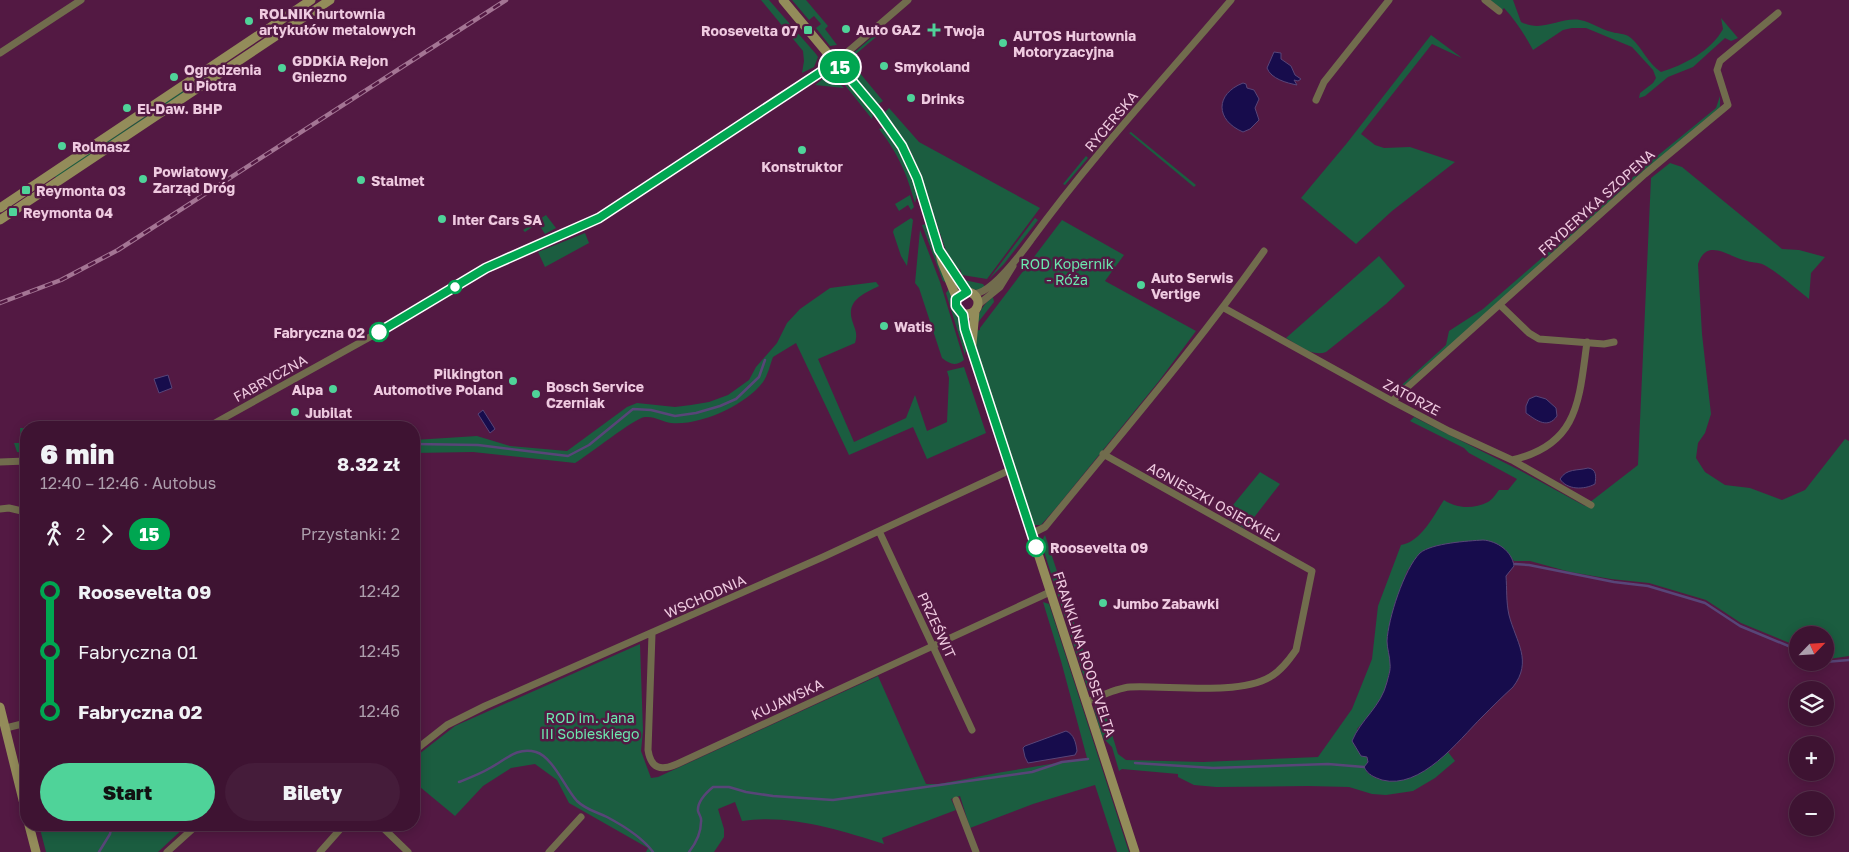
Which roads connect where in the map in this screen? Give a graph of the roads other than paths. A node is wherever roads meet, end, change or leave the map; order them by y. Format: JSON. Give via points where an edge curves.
{"nodes":[{"id":1,"x":81,"y":0,"type":"edge"},
{"id":2,"x":311,"y":0,"type":"edge"},
{"id":3,"x":330,"y":0,"type":"edge"},
{"id":4,"x":783,"y":0,"type":"edge"},
{"id":5,"x":908,"y":0,"type":"edge"},
{"id":6,"x":1231,"y":0,"type":"edge"},
{"id":7,"x":1389,"y":0,"type":"edge"},
{"id":8,"x":1485,"y":0,"type":"edge"},
{"id":9,"x":1499,"y":11,"type":"dead end"},
{"id":10,"x":1778,"y":13,"type":"dead end"},
{"id":11,"x":0,"y":54,"type":"edge"},
{"id":12,"x":836,"y":62,"type":"junction"},
{"id":13,"x":1316,"y":100,"type":"dead end"},
{"id":14,"x":0,"y":208,"type":"edge"},
{"id":15,"x":0,"y":220,"type":"edge"},
{"id":16,"x":939,"y":250,"type":"junction"},
{"id":17,"x":1264,"y":252,"type":"dead end"},
{"id":18,"x":1015,"y":261,"type":"junction"},
{"id":19,"x":970,"y":293,"type":"junction"},
{"id":20,"x":956,"y":299,"type":"junction"},
{"id":21,"x":1500,"y":305,"type":"junction"},
{"id":22,"x":977,"y":307,"type":"junction"},
{"id":23,"x":1224,"y":308,"type":"junction"},
{"id":24,"x":963,"y":315,"type":"junction"},
{"id":25,"x":1587,"y":342,"type":"junction"},
{"id":26,"x":1614,"y":342,"type":"dead end"},
{"id":27,"x":972,"y":351,"type":"junction"},
{"id":28,"x":1392,"y":401,"type":"junction"},
{"id":29,"x":219,"y":421,"type":"edge"},
{"id":30,"x":1103,"y":454,"type":"junction"},
{"id":31,"x":1512,"y":460,"type":"junction"},
{"id":32,"x":20,"y":461,"type":"edge"},
{"id":33,"x":0,"y":462,"type":"edge"},
{"id":34,"x":1010,"y":470,"type":"junction"},
{"id":35,"x":1591,"y":505,"type":"dead end"},
{"id":36,"x":0,"y":508,"type":"edge"},
{"id":37,"x":20,"y":511,"type":"edge"},
{"id":38,"x":879,"y":531,"type":"junction"},
{"id":39,"x":1031,"y":534,"type":"junction"},
{"id":40,"x":1050,"y":592,"type":"junction"},
{"id":41,"x":652,"y":634,"type":"junction"},
{"id":42,"x":932,"y":646,"type":"junction"},
{"id":43,"x":1086,"y":702,"type":"junction"},
{"id":44,"x":0,"y":707,"type":"edge"},
{"id":45,"x":20,"y":724,"type":"edge"},
{"id":46,"x":6,"y":728,"type":"junction"},
{"id":47,"x":972,"y":730,"type":"dead end"},
{"id":48,"x":420,"y":746,"type":"edge"},
{"id":49,"x":20,"y":787,"type":"edge"},
{"id":50,"x":956,"y":800,"type":"dead end"},
{"id":51,"x":581,"y":817,"type":"dead end"},
{"id":52,"x":31,"y":831,"type":"edge"},
{"id":53,"x":190,"y":831,"type":"edge"},
{"id":54,"x":339,"y":831,"type":"edge"},
{"id":55,"x":386,"y":831,"type":"edge"},
{"id":56,"x":36,"y":852,"type":"edge"},
{"id":57,"x":166,"y":852,"type":"edge"},
{"id":58,"x":320,"y":852,"type":"edge"},
{"id":59,"x":408,"y":852,"type":"edge"},
{"id":60,"x":549,"y":852,"type":"edge"},
{"id":61,"x":976,"y":852,"type":"edge"},
{"id":62,"x":1135,"y":852,"type":"edge"}],
"edges":[{"from":1,"to":11,"type":"street"},
{"from":2,"to":14,"type":"street"},
{"from":3,"to":15,"type":"street"},
{"from":4,"to":12,"type":"street"},
{"from":5,"to":12,"type":"street","name":"FABRYCZNA"},
{"from":6,"to":18,"type":"street","name":"RYCERSKA","via":[[1052,210]]},
{"from":7,"to":13,"type":"street","via":[[1324,82]]},
{"from":8,"to":9,"type":"street"},
{"from":10,"to":21,"type":"street","name":"FRYDERYKA SZOPENA","via":[[1720,62],[1717,70],[1728,106],[1645,174]]},
{"from":12,"to":16,"type":"street","via":[[889,126],[906,152]]},
{"from":12,"to":29,"type":"street","name":"FABRYCZNA","via":[[599,218],[486,268]]},
{"from":16,"to":19,"type":"street"},
{"from":16,"to":20,"type":"street"},
{"from":17,"to":23,"type":"street"},
{"from":18,"to":19,"type":"street","name":"RYCERSKA","via":[[979,294]]},
{"from":18,"to":22,"type":"street","name":"RYCERSKA","via":[[1000,286]]},
{"from":19,"to":20,"type":"street"},
{"from":19,"to":22,"type":"street","via":[[978,300]]},
{"from":20,"to":24,"type":"street","via":[[956,306]]},
{"from":21,"to":25,"type":"street","via":[[1528,334]]},
{"from":21,"to":28,"type":"street","name":"FRYDERYKA SZOPENA"},
{"from":22,"to":24,"type":"street"},
{"from":22,"to":27,"type":"street","name":"FRANKLINA ROOSEVELTA"},
{"from":23,"to":28,"type":"street","name":"ZATORZE"},
{"from":23,"to":30,"type":"street"},
{"from":24,"to":27,"type":"street","name":"FRANKLINA ROOSEVELTA"},
{"from":25,"to":26,"type":"street"},
{"from":25,"to":31,"type":"street","via":[[1577,404],[1570,422],[1550,444]]},
{"from":27,"to":34,"type":"street","name":"FRANKLINA ROOSEVELTA"},
{"from":28,"to":31,"type":"street","name":"ZATORZE"},
{"from":30,"to":39,"type":"street","via":[[1045,527]]},
{"from":30,"to":43,"type":"street","name":"AGNIESZKI OSIECKIEJ","via":[[1312,571],[1296,650],[1268,679],[1245,686],[1200,689],[1127,687]]},
{"from":31,"to":35,"type":"street","name":"ZATORZE"},
{"from":32,"to":33,"type":"street"},
{"from":34,"to":38,"type":"street","name":"WSCHODNIA"},
{"from":34,"to":39,"type":"street","name":"FRANKLINA ROOSEVELTA"},
{"from":36,"to":37,"type":"street"},
{"from":38,"to":41,"type":"street","name":"WSCHODNIA"},
{"from":38,"to":42,"type":"street","name":"PRZEŚWIT"},
{"from":39,"to":40,"type":"street","name":"FRANKLINA ROOSEVELTA"},
{"from":40,"to":42,"type":"street","name":"KUJAWSKA"},
{"from":40,"to":43,"type":"street","name":"FRANKLINA ROOSEVELTA"},
{"from":41,"to":42,"type":"street","name":"KUJAWSKA","via":[[648,750],[655,766],[662,768]]},
{"from":41,"to":48,"type":"street","name":"WSCHODNIA","via":[[459,718]]},
{"from":42,"to":47,"type":"street","name":"PRZEŚWIT"},
{"from":43,"to":62,"type":"street","name":"FRANKLINA ROOSEVELTA"},
{"from":44,"to":46,"type":"street"},
{"from":45,"to":46,"type":"street"},
{"from":46,"to":49,"type":"street"},
{"from":50,"to":61,"type":"street"},
{"from":51,"to":60,"type":"street"},
{"from":52,"to":56,"type":"street"},
{"from":53,"to":57,"type":"street"},
{"from":54,"to":58,"type":"street"},
{"from":55,"to":59,"type":"street"}]}
